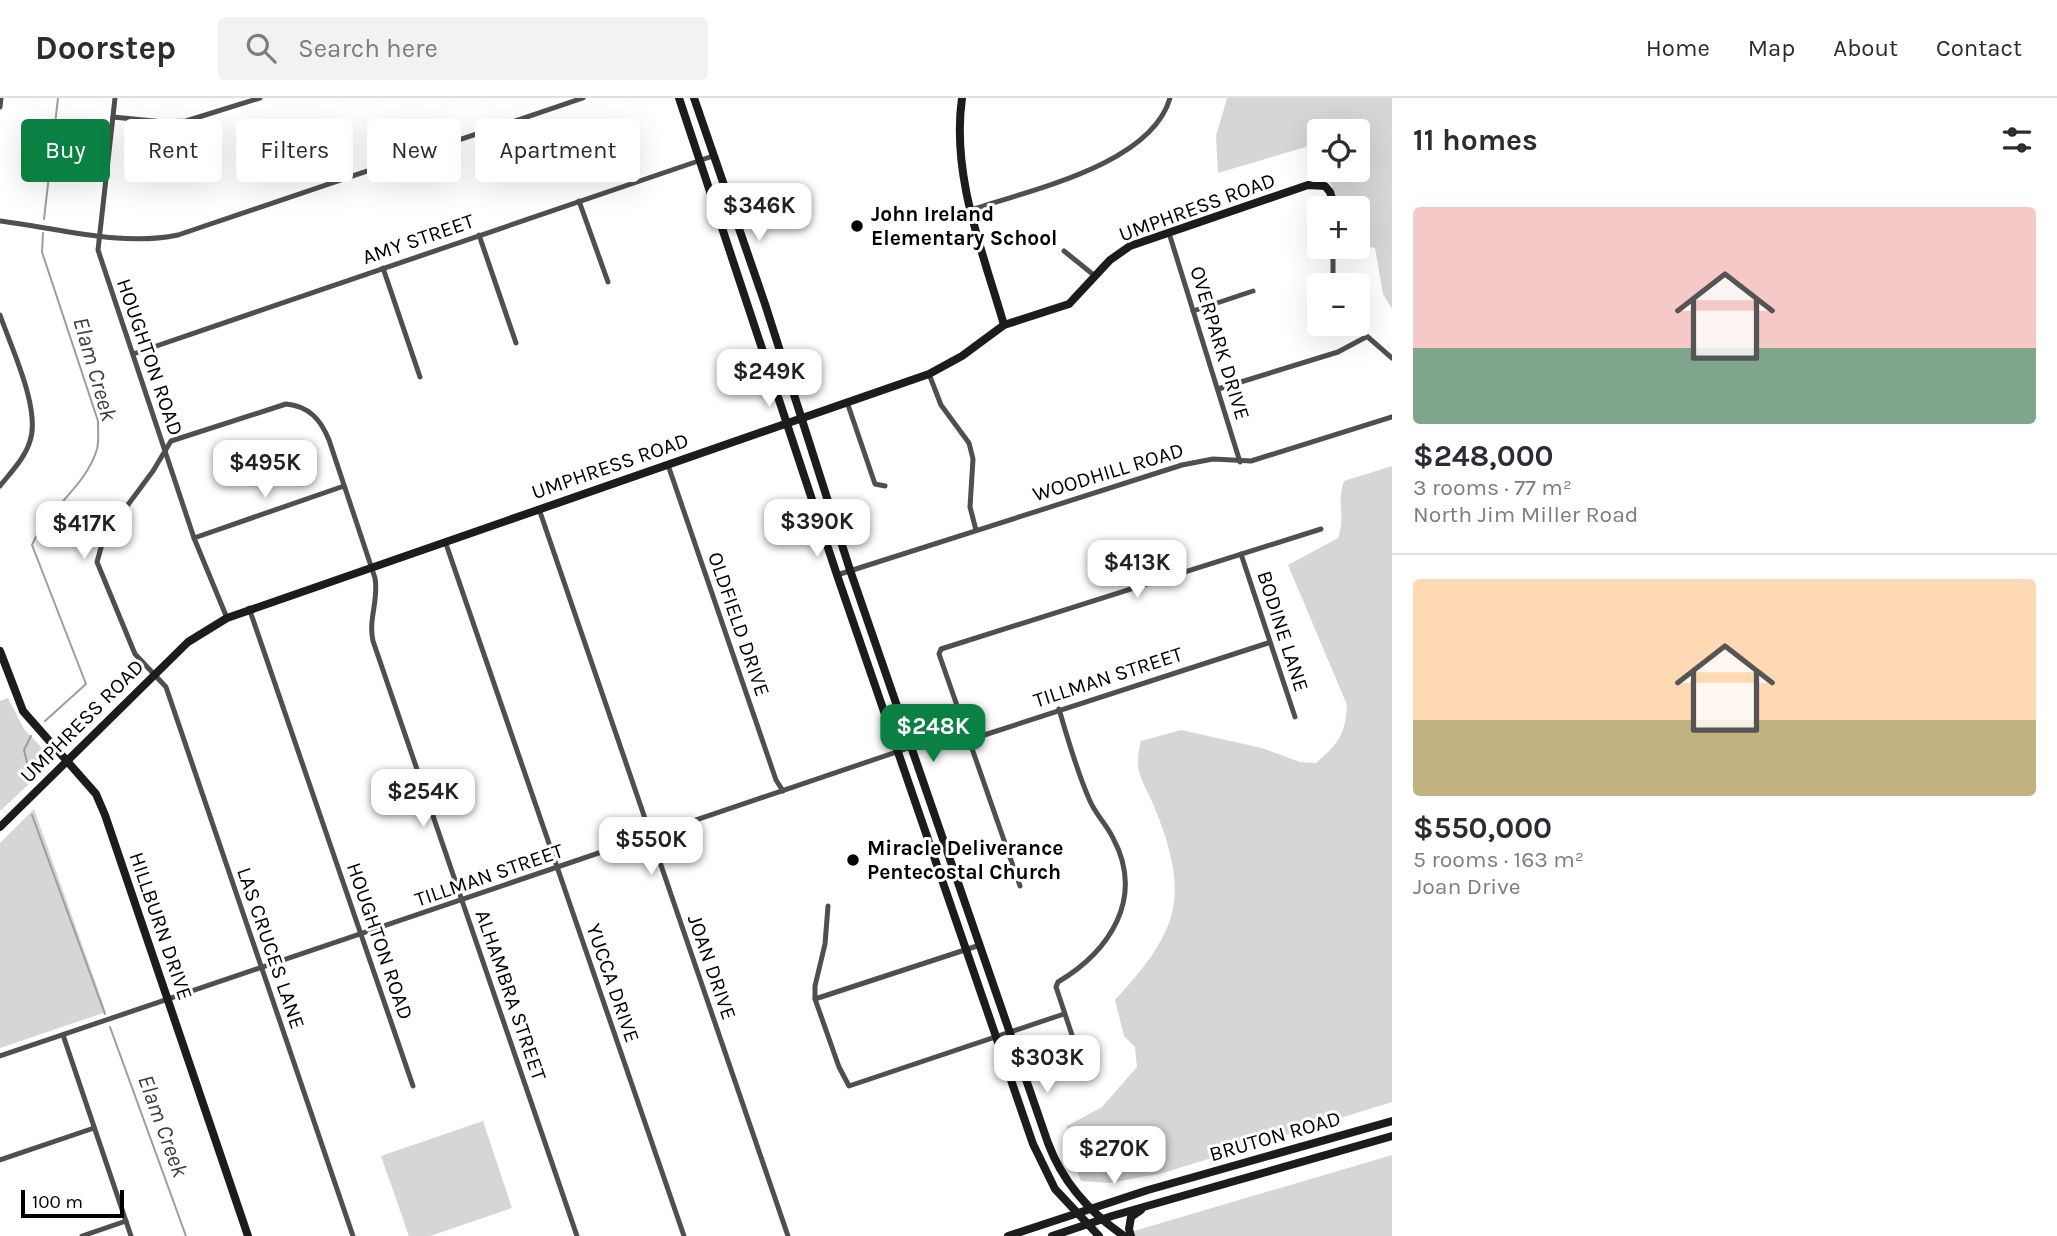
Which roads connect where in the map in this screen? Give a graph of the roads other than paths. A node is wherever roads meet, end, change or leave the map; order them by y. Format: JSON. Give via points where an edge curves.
{"nodes":[{"id":1,"x":1,"y":98,"type":"edge"},
{"id":2,"x":115,"y":98,"type":"edge"},
{"id":3,"x":260,"y":98,"type":"edge"},
{"id":4,"x":679,"y":98,"type":"edge"},
{"id":5,"x":694,"y":98,"type":"edge"},
{"id":6,"x":962,"y":98,"type":"edge"},
{"id":7,"x":1170,"y":98,"type":"edge"},
{"id":8,"x":578,"y":99,"type":"edge"},
{"id":9,"x":0,"y":107,"type":"edge"},
{"id":10,"x":113,"y":117,"type":"junction"},
{"id":11,"x":713,"y":156,"type":"junction"},
{"id":12,"x":701,"y":160,"type":"junction"},
{"id":13,"x":1331,"y":196,"type":"edge"},
{"id":14,"x":579,"y":201,"type":"junction"},
{"id":15,"x":971,"y":210,"type":"junction"},
{"id":16,"x":0,"y":221,"type":"edge"},
{"id":17,"x":1169,"y":233,"type":"junction"},
{"id":18,"x":97,"y":234,"type":"junction"},
{"id":19,"x":478,"y":235,"type":"junction"},
{"id":20,"x":1064,"y":251,"type":"dead end"},
{"id":21,"x":383,"y":268,"type":"junction"},
{"id":22,"x":1095,"y":276,"type":"junction"},
{"id":23,"x":608,"y":282,"type":"dead end"},
{"id":24,"x":1253,"y":291,"type":"dead end"},
{"id":25,"x":765,"y":304,"type":"junction"},
{"id":26,"x":751,"y":309,"type":"junction"},
{"id":27,"x":1193,"y":311,"type":"junction"},
{"id":28,"x":0,"y":315,"type":"edge"},
{"id":29,"x":1004,"y":325,"type":"junction"},
{"id":30,"x":1366,"y":337,"type":"joint"},
{"id":31,"x":516,"y":343,"type":"dead end"},
{"id":32,"x":133,"y":354,"type":"junction"},
{"id":33,"x":1392,"y":358,"type":"edge"},
{"id":34,"x":929,"y":374,"type":"junction"},
{"id":35,"x":420,"y":377,"type":"dead end"},
{"id":36,"x":1218,"y":389,"type":"junction"},
{"id":37,"x":847,"y":402,"type":"junction"},
{"id":38,"x":1392,"y":417,"type":"edge"},
{"id":39,"x":801,"y":418,"type":"junction"},
{"id":40,"x":788,"y":423,"type":"junction"},
{"id":41,"x":165,"y":448,"type":"junction"},
{"id":42,"x":1240,"y":462,"type":"junction"},
{"id":43,"x":668,"y":465,"type":"junction"},
{"id":44,"x":0,"y":486,"type":"edge"},
{"id":45,"x":344,"y":486,"type":"junction"},
{"id":46,"x":885,"y":486,"type":"dead end"},
{"id":47,"x":539,"y":509,"type":"junction"},
{"id":48,"x":1321,"y":529,"type":"dead end"},
{"id":49,"x":976,"y":530,"type":"junction"},
{"id":50,"x":194,"y":538,"type":"junction"},
{"id":51,"x":445,"y":541,"type":"junction"},
{"id":52,"x":1241,"y":554,"type":"junction"},
{"id":53,"x":371,"y":566,"type":"junction"},
{"id":54,"x":850,"y":570,"type":"junction"},
{"id":55,"x":837,"y":575,"type":"junction"},
{"id":56,"x":249,"y":608,"type":"junction"},
{"id":57,"x":227,"y":618,"type":"junction"},
{"id":58,"x":1268,"y":643,"type":"junction"},
{"id":59,"x":0,"y":651,"type":"edge"},
{"id":60,"x":154,"y":674,"type":"junction"},
{"id":61,"x":1059,"y":709,"type":"junction"},
{"id":62,"x":1295,"y":718,"type":"dead end"},
{"id":63,"x":968,"y":738,"type":"junction"},
{"id":64,"x":911,"y":748,"type":"junction"},
{"id":65,"x":898,"y":752,"type":"junction"},
{"id":66,"x":65,"y":761,"type":"junction"},
{"id":67,"x":783,"y":791,"type":"junction"},
{"id":68,"x":0,"y":827,"type":"edge"},
{"id":69,"x":651,"y":836,"type":"junction"},
{"id":70,"x":557,"y":868,"type":"junction"},
{"id":71,"x":1020,"y":886,"type":"dead end"},
{"id":72,"x":462,"y":901,"type":"junction"},
{"id":73,"x":828,"y":906,"type":"dead end"},
{"id":74,"x":362,"y":935,"type":"junction"},
{"id":75,"x":980,"y":945,"type":"junction"},
{"id":76,"x":967,"y":950,"type":"junction"},
{"id":77,"x":261,"y":968,"type":"junction"},
{"id":78,"x":815,"y":999,"type":"junction"},
{"id":79,"x":167,"y":1000,"type":"junction"},
{"id":80,"x":1064,"y":1014,"type":"junction"},
{"id":81,"x":1010,"y":1033,"type":"junction"},
{"id":82,"x":63,"y":1035,"type":"junction"},
{"id":83,"x":997,"y":1038,"type":"junction"},
{"id":84,"x":0,"y":1056,"type":"edge"},
{"id":85,"x":1091,"y":1064,"type":"dead end"},
{"id":86,"x":413,"y":1086,"type":"dead end"},
{"id":87,"x":1392,"y":1121,"type":"edge"},
{"id":88,"x":1042,"y":1126,"type":"junction"},
{"id":89,"x":94,"y":1128,"type":"junction"},
{"id":90,"x":1029,"y":1130,"type":"junction"},
{"id":91,"x":1392,"y":1136,"type":"edge"},
{"id":92,"x":0,"y":1160,"type":"edge"},
{"id":93,"x":1149,"y":1205,"type":"junction"},
{"id":94,"x":1089,"y":1209,"type":"junction"},
{"id":95,"x":1075,"y":1213,"type":"junction"},
{"id":96,"x":1099,"y":1219,"type":"junction"},
{"id":97,"x":126,"y":1221,"type":"junction"},
{"id":98,"x":1086,"y":1224,"type":"junction"},
{"id":99,"x":82,"y":1236,"type":"edge"},
{"id":100,"x":131,"y":1236,"type":"edge"},
{"id":101,"x":248,"y":1236,"type":"edge"},
{"id":102,"x":353,"y":1236,"type":"edge"},
{"id":103,"x":577,"y":1236,"type":"edge"},
{"id":104,"x":684,"y":1236,"type":"edge"},
{"id":105,"x":788,"y":1236,"type":"edge"},
{"id":106,"x":1008,"y":1236,"type":"edge"},
{"id":107,"x":1052,"y":1236,"type":"edge"},
{"id":108,"x":1099,"y":1236,"type":"edge"},
{"id":109,"x":1124,"y":1236,"type":"edge"},
{"id":110,"x":1131,"y":1236,"type":"edge"}],
"edges":[{"from":1,"to":9,"type":"street"},
{"from":2,"to":10,"type":"street","name":"HOUGHTON ROAD"},
{"from":3,"to":10,"type":"street","via":[[186,121]]},
{"from":4,"to":12,"type":"main road"},
{"from":5,"to":11,"type":"main road"},
{"from":6,"to":15,"type":"main road","via":[[960,153]]},
{"from":7,"to":15,"type":"street","via":[[1156,126],[1110,159]]},
{"from":8,"to":18,"type":"street","via":[[190,232],[147,239]]},
{"from":10,"to":18,"type":"street","name":"HOUGHTON ROAD"},
{"from":11,"to":12,"type":"street","name":"AMY STREET"},
{"from":11,"to":25,"type":"main road"},
{"from":12,"to":14,"type":"street","name":"AMY STREET"},
{"from":12,"to":26,"type":"main road"},
{"from":13,"to":17,"type":"main road","name":"UMPHRESS ROAD","via":[[1325,186],[1316,184]]},
{"from":14,"to":19,"type":"street","name":"AMY STREET"},
{"from":14,"to":23,"type":"street"},
{"from":15,"to":29,"type":"main road"},
{"from":16,"to":18,"type":"street"},
{"from":17,"to":22,"type":"main road","name":"UMPHRESS ROAD","via":[[1122,250]]},
{"from":17,"to":27,"type":"street","name":"OVERPARK DRIVE"},
{"from":18,"to":32,"type":"street","name":"HOUGHTON ROAD","via":[[100,257]]},
{"from":19,"to":21,"type":"street","name":"AMY STREET"},
{"from":19,"to":31,"type":"street"},
{"from":20,"to":22,"type":"street"},
{"from":21,"to":32,"type":"street","name":"AMY STREET"},
{"from":21,"to":35,"type":"street"},
{"from":22,"to":29,"type":"main road","name":"UMPHRESS ROAD","via":[[1069,304]]},
{"from":24,"to":27,"type":"street"},
{"from":25,"to":26,"type":"main road"},
{"from":25,"to":39,"type":"main road"},
{"from":26,"to":40,"type":"main road"},
{"from":27,"to":36,"type":"street","name":"OVERPARK DRIVE"},
{"from":28,"to":44,"type":"street","via":[[30,404],[33,431],[24,455]]},
{"from":29,"to":34,"type":"main road","name":"UMPHRESS ROAD"},
{"from":30,"to":33,"type":"street"},
{"from":30,"to":36,"type":"street","via":[[1350,348]]},
{"from":32,"to":41,"type":"street","name":"HOUGHTON ROAD"},
{"from":34,"to":37,"type":"main road","name":"UMPHRESS ROAD"},
{"from":34,"to":49,"type":"street","via":[[941,405],[969,443],[973,458],[970,507]]},
{"from":36,"to":42,"type":"street","name":"OVERPARK DRIVE"},
{"from":37,"to":39,"type":"main road","name":"UMPHRESS ROAD"},
{"from":37,"to":46,"type":"street","via":[[875,484]]},
{"from":38,"to":42,"type":"street","name":"WOODHILL ROAD"},
{"from":39,"to":40,"type":"main road","name":"UMPHRESS ROAD"},
{"from":39,"to":54,"type":"main road"},
{"from":40,"to":43,"type":"main road","name":"UMPHRESS ROAD"},
{"from":40,"to":55,"type":"main road"},
{"from":41,"to":45,"type":"street","name":"ALHAMBRA STREET","via":[[171,441],[286,404],[318,419]]},
{"from":41,"to":50,"type":"street","name":"HOUGHTON ROAD"},
{"from":41,"to":60,"type":"street","name":"LAS CRUCES LANE","via":[[104,537],[97,562],[132,648]]},
{"from":42,"to":49,"type":"street","name":"WOODHILL ROAD","via":[[1213,459],[1190,463]]},
{"from":43,"to":47,"type":"main road","name":"UMPHRESS ROAD"},
{"from":43,"to":67,"type":"street","name":"OLDFIELD DRIVE"},
{"from":45,"to":50,"type":"street"},
{"from":45,"to":53,"type":"street","name":"ALHAMBRA STREET"},
{"from":47,"to":51,"type":"main road","name":"UMPHRESS ROAD"},
{"from":47,"to":69,"type":"street","name":"JOAN DRIVE"},
{"from":48,"to":52,"type":"street"},
{"from":49,"to":54,"type":"street","name":"WOODHILL ROAD"},
{"from":50,"to":57,"type":"street","name":"HOUGHTON ROAD"},
{"from":51,"to":53,"type":"main road","name":"UMPHRESS ROAD"},
{"from":51,"to":70,"type":"street","name":"YUCCA DRIVE"},
{"from":52,"to":58,"type":"street","name":"BODINE LANE"},
{"from":52,"to":63,"type":"street","via":[[940,650]]},
{"from":53,"to":56,"type":"main road","name":"UMPHRESS ROAD"},
{"from":53,"to":72,"type":"street","name":"ALHAMBRA STREET","via":[[377,586],[371,618],[373,641]]},
{"from":54,"to":55,"type":"street","name":"WOODHILL ROAD"},
{"from":54,"to":64,"type":"main road"},
{"from":55,"to":65,"type":"main road"},
{"from":56,"to":57,"type":"main road","name":"UMPHRESS ROAD"},
{"from":56,"to":74,"type":"street","name":"HOUGHTON ROAD"},
{"from":57,"to":60,"type":"main road","name":"UMPHRESS ROAD","via":[[192,639]]},
{"from":58,"to":61,"type":"street","name":"TILLMAN STREET"},
{"from":58,"to":62,"type":"street","name":"BODINE LANE"},
{"from":59,"to":66,"type":"main road","name":"HILLBURN DRIVE","via":[[23,711]]},
{"from":60,"to":66,"type":"main road","name":"UMPHRESS ROAD"},
{"from":60,"to":77,"type":"street","name":"LAS CRUCES LANE","via":[[166,687]]},
{"from":61,"to":63,"type":"street","name":"TILLMAN STREET"},
{"from":61,"to":80,"type":"street","via":[[1086,791],[1121,856],[1124,879],[1117,926],[1086,963],[1058,982]]},
{"from":63,"to":64,"type":"street","name":"TILLMAN STREET","via":[[933,740]]},
{"from":63,"to":71,"type":"street"},
{"from":64,"to":65,"type":"street","name":"TILLMAN STREET"},
{"from":64,"to":75,"type":"main road"},
{"from":65,"to":67,"type":"street","name":"TILLMAN STREET"},
{"from":65,"to":76,"type":"main road"},
{"from":66,"to":68,"type":"main road","name":"UMPHRESS ROAD"},
{"from":66,"to":79,"type":"main road","name":"HILLBURN DRIVE","via":[[96,794]]},
{"from":67,"to":69,"type":"street","name":"TILLMAN STREET"},
{"from":69,"to":70,"type":"street","name":"TILLMAN STREET"},
{"from":69,"to":105,"type":"street","name":"JOAN DRIVE"},
{"from":70,"to":72,"type":"street","name":"TILLMAN STREET"},
{"from":70,"to":104,"type":"street","name":"YUCCA DRIVE"},
{"from":72,"to":74,"type":"street","name":"TILLMAN STREET"},
{"from":72,"to":103,"type":"street","name":"ALHAMBRA STREET"},
{"from":73,"to":78,"type":"street"},
{"from":74,"to":77,"type":"street","name":"TILLMAN STREET"},
{"from":74,"to":86,"type":"street","name":"HOUGHTON ROAD"},
{"from":75,"to":76,"type":"street"},
{"from":75,"to":81,"type":"main road"},
{"from":76,"to":78,"type":"street"},
{"from":76,"to":83,"type":"main road"},
{"from":77,"to":79,"type":"street","name":"TILLMAN STREET"},
{"from":77,"to":102,"type":"street","name":"LAS CRUCES LANE"},
{"from":78,"to":83,"type":"street","via":[[849,1086]]},
{"from":79,"to":82,"type":"street","name":"TILLMAN STREET"},
{"from":79,"to":101,"type":"main road","name":"HILLBURN DRIVE"},
{"from":80,"to":81,"type":"street"},
{"from":80,"to":85,"type":"street","via":[[1079,1056]]},
{"from":81,"to":83,"type":"street"},
{"from":81,"to":88,"type":"main road"},
{"from":82,"to":84,"type":"street","name":"TILLMAN STREET"},
{"from":82,"to":89,"type":"street"},
{"from":83,"to":90,"type":"main road"},
{"from":87,"to":94,"type":"main road","name":"BRUTON ROAD"},
{"from":88,"to":90,"type":"main road"},
{"from":88,"to":94,"type":"main road","via":[[1057,1165]]},
{"from":89,"to":92,"type":"street"},
{"from":89,"to":97,"type":"street"},
{"from":90,"to":95,"type":"main road","via":[[1049,1179]]},
{"from":91,"to":93,"type":"main road","name":"BRUTON ROAD"},
{"from":93,"to":96,"type":"main road","name":"BRUTON ROAD"},
{"from":93,"to":110,"type":"main road","via":[[1131,1217]]},
{"from":94,"to":95,"type":"main road","name":"BRUTON ROAD"},
{"from":94,"to":96,"type":"main road"},
{"from":95,"to":98,"type":"main road"},
{"from":95,"to":106,"type":"main road","name":"BRUTON ROAD"},
{"from":96,"to":98,"type":"main road","name":"BRUTON ROAD"},
{"from":96,"to":109,"type":"main road"},
{"from":97,"to":99,"type":"street"},
{"from":97,"to":100,"type":"street"},
{"from":98,"to":107,"type":"main road","name":"BRUTON ROAD"},
{"from":98,"to":108,"type":"main road"}]}
